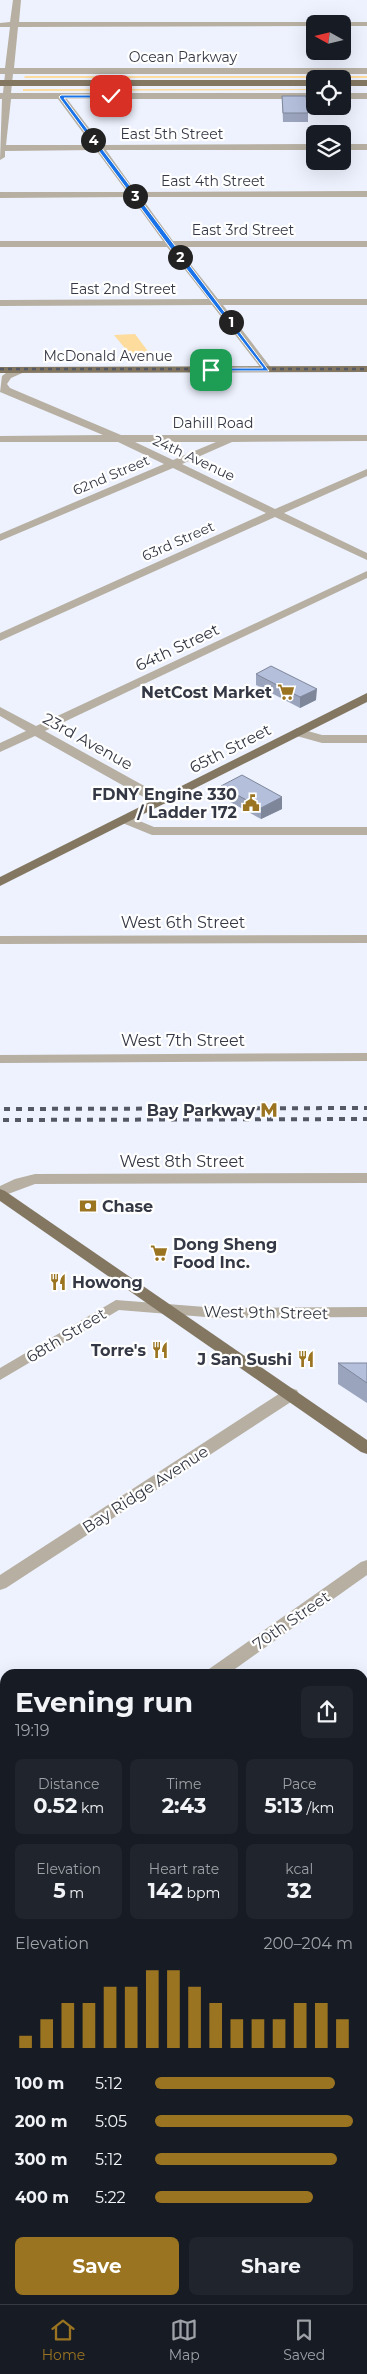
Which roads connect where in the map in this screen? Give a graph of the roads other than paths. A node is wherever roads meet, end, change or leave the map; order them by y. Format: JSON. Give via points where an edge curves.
{"nodes":[{"id":1,"x":17,"y":0,"type":"edge"},
{"id":2,"x":306,"y":24,"type":"edge"},
{"id":3,"x":351,"y":24,"type":"edge"},
{"id":4,"x":367,"y":24,"type":"edge"},
{"id":5,"x":0,"y":25,"type":"edge"},
{"id":6,"x":14,"y":25,"type":"junction"},
{"id":7,"x":5,"y":71,"type":"edge"},
{"id":8,"x":367,"y":71,"type":"edge"},
{"id":9,"x":4,"y":83,"type":"edge"},
{"id":10,"x":306,"y":83,"type":"edge"},
{"id":11,"x":351,"y":83,"type":"edge"},
{"id":12,"x":367,"y":83,"type":"edge"},
{"id":13,"x":3,"y":96,"type":"edge"},
{"id":14,"x":61,"y":96,"type":"junction"},
{"id":15,"x":306,"y":96,"type":"edge"},
{"id":16,"x":351,"y":96,"type":"edge"},
{"id":17,"x":367,"y":96,"type":"edge"},
{"id":18,"x":306,"y":147,"type":"edge"},
{"id":19,"x":351,"y":147,"type":"edge"},
{"id":20,"x":367,"y":147,"type":"edge"},
{"id":21,"x":99,"y":148,"type":"junction"},
{"id":22,"x":0,"y":151,"type":"edge"},
{"id":23,"x":0,"y":194,"type":"edge"},
{"id":24,"x":134,"y":194,"type":"junction"},
{"id":25,"x":367,"y":194,"type":"edge"},
{"id":26,"x":0,"y":244,"type":"edge"},
{"id":27,"x":170,"y":244,"type":"junction"},
{"id":28,"x":367,"y":244,"type":"edge"},
{"id":29,"x":216,"y":302,"type":"junction"},
{"id":30,"x":367,"y":302,"type":"edge"},
{"id":31,"x":0,"y":303,"type":"edge"},
{"id":32,"x":367,"y":369,"type":"edge"},
{"id":33,"x":0,"y":370,"type":"edge"},
{"id":34,"x":24,"y":370,"type":"junction"},
{"id":35,"x":267,"y":370,"type":"junction"},
{"id":36,"x":3,"y":389,"type":"edge"},
{"id":37,"x":118,"y":438,"type":"junction"},
{"id":38,"x":233,"y":438,"type":"junction"},
{"id":39,"x":367,"y":438,"type":"edge"},
{"id":40,"x":2,"y":442,"type":"edge"},
{"id":41,"x":173,"y":465,"type":"junction"},
{"id":42,"x":367,"y":472,"type":"edge"},
{"id":43,"x":276,"y":514,"type":"junction"},
{"id":44,"x":0,"y":538,"type":"edge"},
{"id":45,"x":367,"y":557,"type":"edge"},
{"id":46,"x":367,"y":574,"type":"edge"},
{"id":47,"x":0,"y":637,"type":"edge"},
{"id":48,"x":367,"y":697,"type":"edge"},
{"id":49,"x":0,"y":711,"type":"edge"},
{"id":50,"x":36,"y":731,"type":"junction"},
{"id":51,"x":296,"y":732,"type":"junction"},
{"id":52,"x":367,"y":739,"type":"edge"},
{"id":53,"x":0,"y":748,"type":"edge"},
{"id":54,"x":161,"y":801,"type":"junction"},
{"id":55,"x":125,"y":819,"type":"junction"},
{"id":56,"x":367,"y":831,"type":"edge"},
{"id":57,"x":0,"y":882,"type":"edge"},
{"id":58,"x":367,"y":939,"type":"edge"},
{"id":59,"x":0,"y":940,"type":"edge"},
{"id":60,"x":367,"y":1057,"type":"edge"},
{"id":61,"x":0,"y":1058,"type":"edge"},
{"id":62,"x":367,"y":1178,"type":"edge"},
{"id":63,"x":0,"y":1193,"type":"edge"},
{"id":64,"x":166,"y":1308,"type":"junction"},
{"id":65,"x":367,"y":1312,"type":"edge"},
{"id":66,"x":0,"y":1375,"type":"edge"},
{"id":67,"x":290,"y":1394,"type":"junction"},
{"id":68,"x":367,"y":1448,"type":"edge"},
{"id":69,"x":367,"y":1566,"type":"edge"},
{"id":70,"x":0,"y":1584,"type":"edge"},
{"id":71,"x":222,"y":1669,"type":"edge"}],
"edges":[{"from":1,"to":6,"type":"street"},
{"from":2,"to":6,"type":"street"},
{"from":3,"to":4,"type":"street"},
{"from":5,"to":6,"type":"street"},
{"from":6,"to":7,"type":"street"},
{"from":7,"to":8,"type":"street","name":"Ocean Parkway"},
{"from":7,"to":9,"type":"street"},
{"from":9,"to":10,"type":"main road","name":"Ocean Parkway"},
{"from":9,"to":13,"type":"street"},
{"from":11,"to":12,"type":"main road"},
{"from":13,"to":14,"type":"street"},
{"from":13,"to":22,"type":"street"},
{"from":14,"to":15,"type":"street"},
{"from":14,"to":21,"type":"street"},
{"from":16,"to":17,"type":"street"},
{"from":18,"to":21,"type":"street","name":"East 5th Street"},
{"from":19,"to":20,"type":"street"},
{"from":21,"to":22,"type":"street","name":"East 5th Street"},
{"from":21,"to":24,"type":"street"},
{"from":23,"to":24,"type":"street","name":"East 4th Street"},
{"from":24,"to":25,"type":"street","name":"East 4th Street"},
{"from":24,"to":27,"type":"street"},
{"from":26,"to":27,"type":"street","name":"East 3rd Street"},
{"from":27,"to":28,"type":"street","name":"East 3rd Street"},
{"from":27,"to":29,"type":"street"},
{"from":29,"to":30,"type":"street","name":"East 2nd Street"},
{"from":29,"to":31,"type":"street","name":"East 2nd Street"},
{"from":29,"to":35,"type":"street"},
{"from":32,"to":35,"type":"main road","name":"McDonald Avenue"},
{"from":33,"to":34,"type":"main road","name":"McDonald Avenue"},
{"from":34,"to":35,"type":"main road","name":"McDonald Avenue"},
{"from":34,"to":36,"type":"street","name":"24th Avenue","via":[[4,378]]},
{"from":36,"to":37,"type":"street","name":"24th Avenue"},
{"from":37,"to":38,"type":"street","name":"Dahill Road"},
{"from":37,"to":40,"type":"street","name":"Dahill Road"},
{"from":37,"to":41,"type":"street","name":"24th Avenue"},
{"from":38,"to":39,"type":"street","name":"Dahill Road"},
{"from":38,"to":41,"type":"street","name":"62nd Street"},
{"from":41,"to":43,"type":"street","name":"24th Avenue"},
{"from":41,"to":44,"type":"street","name":"62nd Street"},
{"from":42,"to":43,"type":"street","name":"63rd Street"},
{"from":43,"to":45,"type":"street","name":"24th Avenue"},
{"from":43,"to":47,"type":"street","name":"63rd Street"},
{"from":46,"to":50,"type":"street","name":"64th Street"},
{"from":48,"to":51,"type":"main road","name":"65th Street"},
{"from":49,"to":50,"type":"street","name":"23rd Avenue"},
{"from":50,"to":53,"type":"street","name":"64th Street"},
{"from":50,"to":54,"type":"street","name":"23rd Avenue"},
{"from":51,"to":52,"type":"street","via":[[322,739]]},
{"from":51,"to":54,"type":"main road","name":"65th Street"},
{"from":54,"to":55,"type":"main road","name":"65th Street"},
{"from":55,"to":56,"type":"street","via":[[152,832]]},
{"from":55,"to":57,"type":"main road","name":"65th Street"},
{"from":58,"to":59,"type":"street","name":"West 6th Street"},
{"from":60,"to":61,"type":"street","name":"West 7th Street"},
{"from":62,"to":63,"type":"street","name":"West 8th Street","via":[[35,1179],[20,1182]]},
{"from":63,"to":64,"type":"main road"},
{"from":64,"to":65,"type":"street","name":"West 9th Street","via":[[218,1313]]},
{"from":64,"to":66,"type":"street","name":"68th Street","via":[[116,1305]]},
{"from":64,"to":67,"type":"main road"},
{"from":67,"to":68,"type":"main road"},
{"from":67,"to":70,"type":"street","name":"Bay Ridge Avenue"},
{"from":69,"to":71,"type":"street","name":"70th Street"}]}
